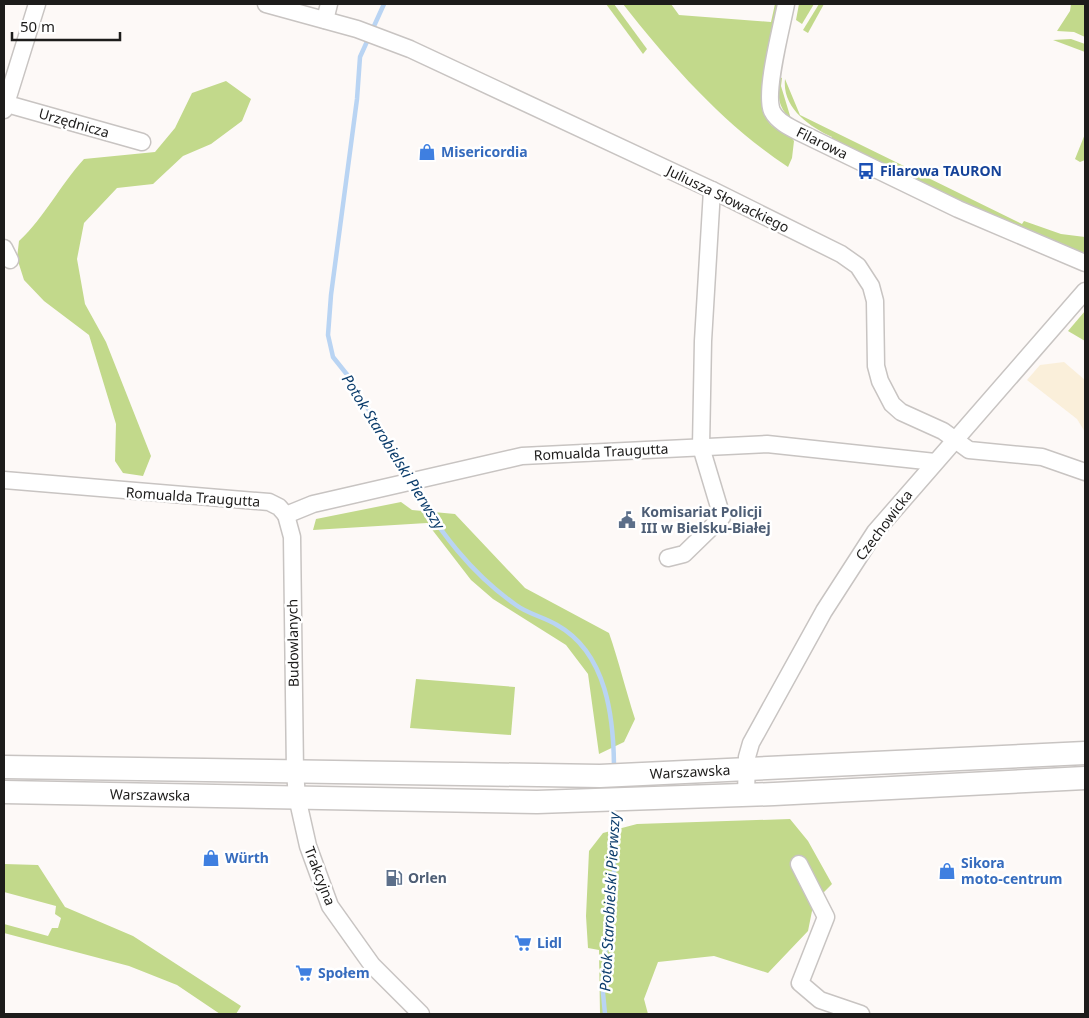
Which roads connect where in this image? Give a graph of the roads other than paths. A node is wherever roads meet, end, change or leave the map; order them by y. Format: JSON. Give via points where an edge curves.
{"nodes":[{"id":1,"x":37,"y":4,"type":"edge"},
{"id":2,"x":266,"y":4,"type":"edge"},
{"id":3,"x":329,"y":4,"type":"edge"},
{"id":4,"x":786,"y":4,"type":"edge"},
{"id":5,"x":325,"y":20,"type":"junction"},
{"id":6,"x":5,"y":107,"type":"edge"},
{"id":7,"x":142,"y":142,"type":"dead end"},
{"id":8,"x":712,"y":190,"type":"junction"},
{"id":9,"x":1085,"y":264,"type":"edge"},
{"id":10,"x":1084,"y":293,"type":"edge"},
{"id":11,"x":956,"y":440,"type":"junction"},
{"id":12,"x":700,"y":447,"type":"junction"},
{"id":13,"x":935,"y":462,"type":"junction"},
{"id":14,"x":1085,"y":472,"type":"edge"},
{"id":15,"x":4,"y":480,"type":"edge"},
{"id":16,"x":286,"y":515,"type":"junction"},
{"id":17,"x":668,"y":558,"type":"dead end"},
{"id":18,"x":1085,"y":753,"type":"edge"},
{"id":19,"x":4,"y":767,"type":"edge"},
{"id":20,"x":745,"y":769,"type":"junction"},
{"id":21,"x":295,"y":772,"type":"junction"},
{"id":22,"x":1085,"y":778,"type":"edge"},
{"id":23,"x":4,"y":792,"type":"edge"},
{"id":24,"x":746,"y":795,"type":"junction"},
{"id":25,"x":297,"y":797,"type":"junction"},
{"id":26,"x":799,"y":864,"type":"dead end"},
{"id":27,"x":421,"y":1014,"type":"edge"},
{"id":28,"x":861,"y":1014,"type":"edge"}],
"edges":[{"from":1,"to":6,"type":"street"},
{"from":2,"to":5,"type":"street","name":"Juliusza Słowackiego"},
{"from":3,"to":5,"type":"street"},
{"from":4,"to":9,"type":"street","name":"Filarowa","via":[[770,95],[770,106],[776,117],[799,132],[958,208]]},
{"from":5,"to":8,"type":"street","name":"Juliusza Słowackiego","via":[[385,38]]},
{"from":6,"to":7,"type":"street","name":"Urzędnicza"},
{"from":8,"to":11,"type":"street","name":"Juliusza Słowackiego","via":[[841,254],[858,266],[871,286],[875,301],[876,366],[886,394],[901,412]]},
{"from":8,"to":12,"type":"street"},
{"from":10,"to":11,"type":"street","name":"Czechowicka"},
{"from":11,"to":13,"type":"street","name":"Czechowicka"},
{"from":11,"to":14,"type":"street","name":"Juliusza Słowackiego","via":[[969,450],[1042,457]]},
{"from":12,"to":13,"type":"street","name":"Romualda Traugutta","via":[[767,444]]},
{"from":12,"to":16,"type":"street","name":"Romualda Traugutta","via":[[522,456],[313,504]]},
{"from":12,"to":17,"type":"street","via":[[722,517],[684,554]]},
{"from":13,"to":20,"type":"street","name":"Czechowicka","via":[[875,532],[824,611],[751,743]]},
{"from":15,"to":16,"type":"street","name":"Romualda Traugutta","via":[[269,502]]},
{"from":16,"to":21,"type":"street","name":"Budowlanych","via":[[292,537]]},
{"from":18,"to":20,"type":"main road","name":"Warszawska"},
{"from":19,"to":21,"type":"main road","name":"Warszawska"},
{"from":20,"to":21,"type":"main road","name":"Warszawska","via":[[609,776]]},
{"from":20,"to":24,"type":"street","name":"Czechowicka"},
{"from":21,"to":25,"type":"street"},
{"from":22,"to":24,"type":"main road","name":"Warszawska"},
{"from":23,"to":25,"type":"main road","name":"Warszawska"},
{"from":24,"to":25,"type":"main road","name":"Warszawska","via":[[537,802]]},
{"from":25,"to":27,"type":"street","name":"Trakcyjna","via":[[308,846],[330,906],[372,966]]},
{"from":26,"to":28,"type":"street","via":[[826,918],[800,984],[820,1000]]}]}
